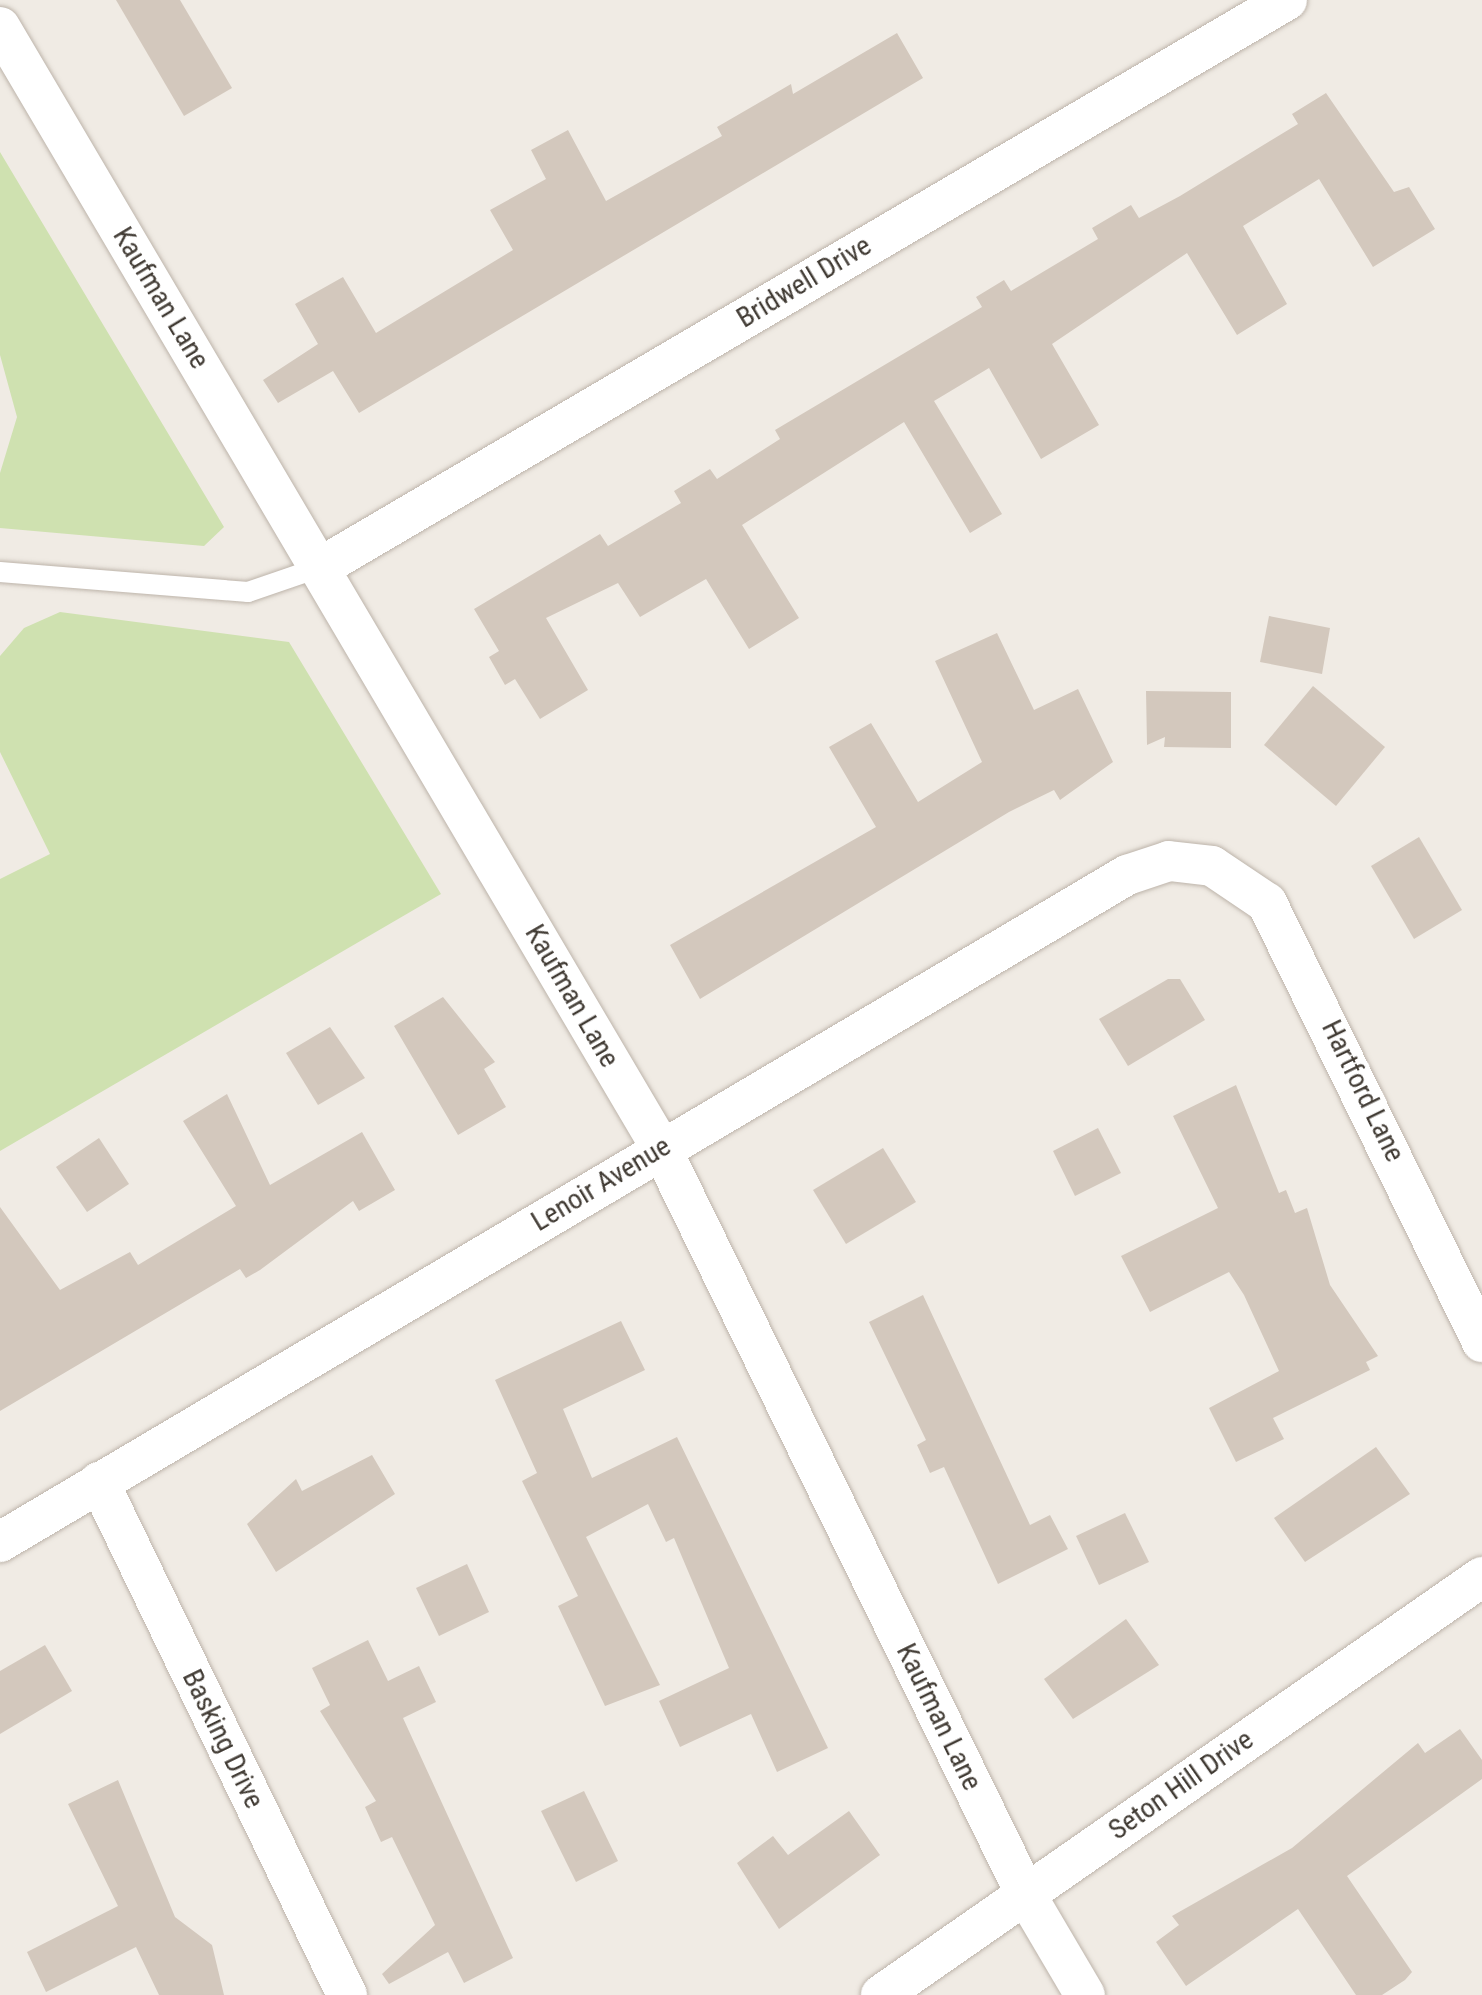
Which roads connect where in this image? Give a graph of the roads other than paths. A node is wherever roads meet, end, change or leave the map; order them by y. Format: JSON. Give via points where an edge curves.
{"nodes":[{"id":1,"x":1288,"y":0,"type":"edge"},
{"id":2,"x":0,"y":27,"type":"edge"},
{"id":3,"x":321,"y":567,"type":"junction"},
{"id":4,"x":0,"y":572,"type":"edge"},
{"id":5,"x":1212,"y":866,"type":"joint"},
{"id":6,"x":661,"y":1148,"type":"junction"},
{"id":7,"x":1472,"y":1291,"type":"edge"},
{"id":8,"x":1482,"y":1342,"type":"edge"},
{"id":9,"x":99,"y":1482,"type":"junction"},
{"id":10,"x":0,"y":1542,"type":"edge"},
{"id":11,"x":1482,"y":1577,"type":"edge"},
{"id":12,"x":1026,"y":1895,"type":"junction"},
{"id":13,"x":347,"y":1995,"type":"edge"},
{"id":14,"x":881,"y":1995,"type":"edge"},
{"id":15,"x":1085,"y":1995,"type":"edge"}],
"edges":[{"from":1,"to":3,"type":"street","name":"Bridwell Drive"},
{"from":2,"to":3,"type":"street","name":"Kaufman Lane"},
{"from":3,"to":4,"type":"lane","via":[[248,592]]},
{"from":3,"to":6,"type":"street","name":"Kaufman Lane"},
{"from":5,"to":6,"type":"street","name":"Lenoir Avenue","via":[[1169,862],[1127,875]]},
{"from":5,"to":7,"type":"street","name":"Hartford Lane","via":[[1267,903],[1290,938]]},
{"from":6,"to":9,"type":"street","name":"Lenoir Avenue"},
{"from":6,"to":12,"type":"street","name":"Kaufman Lane"},
{"from":7,"to":8,"type":"street","name":"Hartford Lane"},
{"from":9,"to":10,"type":"street","name":"Lenoir Avenue"},
{"from":9,"to":13,"type":"street","name":"Basking Drive"},
{"from":11,"to":12,"type":"street","name":"Seton Hill Drive"},
{"from":12,"to":14,"type":"street","name":"Seton Hill Drive"},
{"from":12,"to":15,"type":"street","name":"Kaufman Lane"}]}
